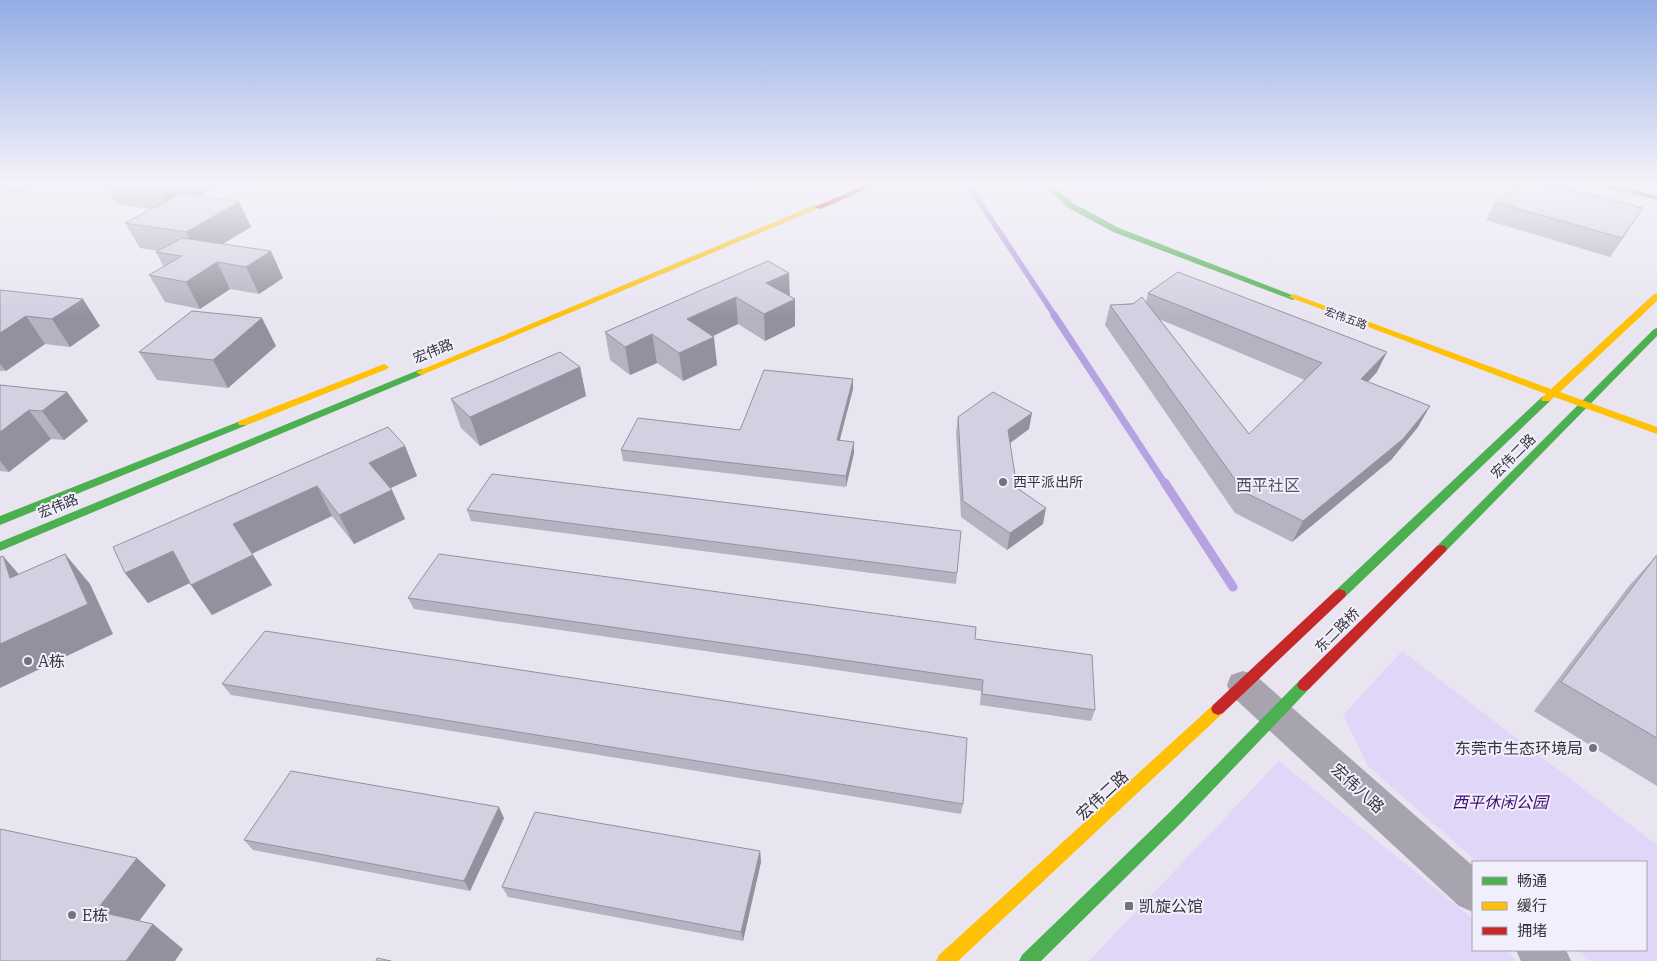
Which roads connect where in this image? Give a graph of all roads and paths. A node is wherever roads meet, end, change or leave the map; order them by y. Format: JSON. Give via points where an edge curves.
{"nodes":[{"id":1,"x":768,"y":228,"type":"edge"},
{"id":2,"x":1112,"y":228,"type":"edge"},
{"id":3,"x":1132,"y":228,"type":"edge"},
{"id":4,"x":1657,"y":296,"type":"edge"},
{"id":5,"x":1657,"y":331,"type":"edge"},
{"id":6,"x":1507,"y":363,"type":"dead end"},
{"id":7,"x":391,"y":364,"type":"dead end"},
{"id":8,"x":1558,"y":380,"type":"junction"},
{"id":9,"x":1553,"y":392,"type":"junction"},
{"id":10,"x":1600,"y":395,"type":"junction"},
{"id":11,"x":1585,"y":404,"type":"junction"},
{"id":12,"x":1657,"y":431,"type":"edge"},
{"id":13,"x":0,"y":521,"type":"edge"},
{"id":14,"x":0,"y":546,"type":"edge"},
{"id":15,"x":1387,"y":601,"type":"joint"},
{"id":16,"x":1279,"y":650,"type":"joint"},
{"id":17,"x":1243,"y":685,"type":"junction"},
{"id":18,"x":1276,"y":714,"type":"junction"},
{"id":19,"x":1472,"y":891,"type":"edge"},
{"id":20,"x":1538,"y":951,"type":"edge"},
{"id":21,"x":945,"y":961,"type":"edge"},
{"id":22,"x":1028,"y":961,"type":"edge"},
{"id":23,"x":1550,"y":961,"type":"edge"}],
"edges":[{"from":1,"to":14,"type":"street","name":"宏伟路"},
{"from":2,"to":9,"type":"street","name":"宏伟五路","via":[[1164,250]]},
{"from":3,"to":6,"type":"street","name":"宏伟五路","via":[[1170,245]]},
{"from":4,"to":8,"type":"street"},
{"from":5,"to":10,"type":"street","name":"宏伟二路"},
{"from":7,"to":13,"type":"street","name":"宏伟路"},
{"from":8,"to":9,"type":"street"},
{"from":8,"to":10,"type":"street"},
{"from":9,"to":11,"type":"street","name":"宏伟五路"},
{"from":9,"to":16,"type":"street","name":"东二路桥"},
{"from":10,"to":11,"type":"street","name":"宏伟二路"},
{"from":11,"to":12,"type":"street","name":"宏伟五路"},
{"from":11,"to":15,"type":"street","name":"宏伟二路"},
{"from":15,"to":18,"type":"street","name":"东二路桥"},
{"from":16,"to":17,"type":"street","name":"宏伟二路"},
{"from":17,"to":18,"type":"street","name":"宏伟八路"},
{"from":17,"to":21,"type":"street","name":"宏伟二路"},
{"from":18,"to":19,"type":"street","name":"宏伟八路"},
{"from":18,"to":22,"type":"street"},
{"from":20,"to":23,"type":"street"}]}
